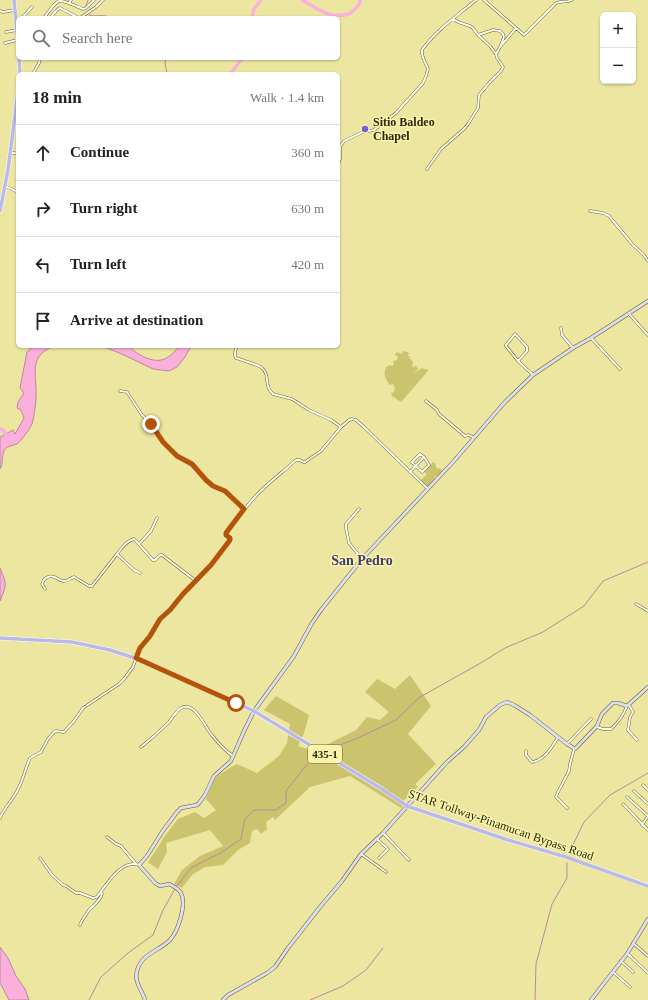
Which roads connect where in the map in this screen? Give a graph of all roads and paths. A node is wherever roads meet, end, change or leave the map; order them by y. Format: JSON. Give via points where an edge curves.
{"nodes":[{"id":1,"x":14,"y":0,"type":"edge"},
{"id":2,"x":71,"y":0,"type":"edge"},
{"id":3,"x":94,"y":0,"type":"edge"},
{"id":4,"x":103,"y":0,"type":"edge"},
{"id":5,"x":476,"y":0,"type":"edge"},
{"id":6,"x":484,"y":0,"type":"edge"},
{"id":7,"x":572,"y":0,"type":"edge"},
{"id":8,"x":69,"y":3,"type":"junction"},
{"id":9,"x":32,"y":7,"type":"dead end"},
{"id":10,"x":15,"y":10,"type":"junction"},
{"id":11,"x":0,"y":11,"type":"edge"},
{"id":12,"x":16,"y":16,"type":"edge"},
{"id":13,"x":24,"y":16,"type":"edge"},
{"id":14,"x":46,"y":16,"type":"edge"},
{"id":15,"x":52,"y":16,"type":"edge"},
{"id":16,"x":75,"y":16,"type":"edge"},
{"id":17,"x":82,"y":16,"type":"edge"},
{"id":18,"x":453,"y":19,"type":"junction"},
{"id":19,"x":516,"y":28,"type":"junction"},
{"id":20,"x":16,"y":30,"type":"edge"},
{"id":21,"x":6,"y":32,"type":"dead end"},
{"id":22,"x":478,"y":35,"type":"junction"},
{"id":23,"x":16,"y":41,"type":"edge"},
{"id":24,"x":5,"y":43,"type":"dead end"},
{"id":25,"x":500,"y":47,"type":"junction"},
{"id":26,"x":496,"y":54,"type":"junction"},
{"id":27,"x":20,"y":60,"type":"edge"},
{"id":28,"x":40,"y":60,"type":"edge"},
{"id":29,"x":20,"y":72,"type":"edge"},
{"id":30,"x":34,"y":72,"type":"dead end"},
{"id":31,"x":16,"y":106,"type":"edge"},
{"id":32,"x":340,"y":147,"type":"edge"},
{"id":33,"x":340,"y":147,"type":"edge"},
{"id":34,"x":10,"y":152,"type":"junction"},
{"id":35,"x":16,"y":154,"type":"edge"},
{"id":36,"x":340,"y":159,"type":"edge"},
{"id":37,"x":427,"y":169,"type":"dead end"},
{"id":38,"x":6,"y":186,"type":"junction"},
{"id":39,"x":16,"y":191,"type":"edge"},
{"id":40,"x":0,"y":211,"type":"edge"},
{"id":41,"x":590,"y":211,"type":"dead end"},
{"id":42,"x":648,"y":261,"type":"edge"},
{"id":43,"x":648,"y":301,"type":"edge"},
{"id":44,"x":629,"y":314,"type":"junction"},
{"id":45,"x":561,"y":328,"type":"dead end"},
{"id":46,"x":648,"y":335,"type":"edge"},
{"id":47,"x":591,"y":338,"type":"junction"},
{"id":48,"x":237,"y":348,"type":"edge"},
{"id":49,"x":573,"y":348,"type":"junction"},
{"id":50,"x":518,"y":361,"type":"junction"},
{"id":51,"x":620,"y":369,"type":"dead end"},
{"id":52,"x":532,"y":375,"type":"junction"},
{"id":53,"x":120,"y":391,"type":"dead end"},
{"id":54,"x":426,"y":401,"type":"dead end"},
{"id":55,"x":341,"y":427,"type":"junction"},
{"id":56,"x":474,"y":438,"type":"junction"},
{"id":57,"x":424,"y":457,"type":"junction"},
{"id":58,"x":415,"y":466,"type":"junction"},
{"id":59,"x":410,"y":472,"type":"junction"},
{"id":60,"x":428,"y":489,"type":"junction"},
{"id":61,"x":244,"y":509,"type":"junction"},
{"id":62,"x":358,"y":509,"type":"dead end"},
{"id":63,"x":157,"y":518,"type":"dead end"},
{"id":64,"x":139,"y":544,"type":"junction"},
{"id":65,"x":117,"y":554,"type":"junction"},
{"id":66,"x":362,"y":559,"type":"junction"},
{"id":67,"x":140,"y":573,"type":"dead end"},
{"id":68,"x":196,"y":581,"type":"junction"},
{"id":69,"x":45,"y":589,"type":"dead end"},
{"id":70,"x":636,"y":604,"type":"dead end"},
{"id":71,"x":648,"y":611,"type":"edge"},
{"id":72,"x":0,"y":638,"type":"edge"},
{"id":73,"x":136,"y":658,"type":"junction"},
{"id":74,"x":648,"y":687,"type":"edge"},
{"id":75,"x":628,"y":706,"type":"junction"},
{"id":76,"x":254,"y":712,"type":"junction"},
{"id":77,"x":591,"y":719,"type":"dead end"},
{"id":78,"x":596,"y":727,"type":"junction"},
{"id":79,"x":558,"y":737,"type":"junction"},
{"id":80,"x":637,"y":740,"type":"dead end"},
{"id":81,"x":567,"y":744,"type":"junction"},
{"id":82,"x":141,"y":747,"type":"dead end"},
{"id":83,"x":574,"y":749,"type":"junction"},
{"id":84,"x":526,"y":751,"type":"dead end"},
{"id":85,"x":234,"y":756,"type":"junction"},
{"id":86,"x":643,"y":785,"type":"dead end"},
{"id":87,"x":648,"y":790,"type":"edge"},
{"id":88,"x":634,"y":791,"type":"dead end"},
{"id":89,"x":627,"y":797,"type":"dead end"},
{"id":90,"x":623,"y":804,"type":"dead end"},
{"id":91,"x":648,"y":804,"type":"edge"},
{"id":92,"x":407,"y":806,"type":"junction"},
{"id":93,"x":567,"y":808,"type":"dead end"},
{"id":94,"x":0,"y":809,"type":"edge"},
{"id":95,"x":3,"y":811,"type":"junction"},
{"id":96,"x":0,"y":818,"type":"edge"},
{"id":97,"x":642,"y":825,"type":"junction"},
{"id":98,"x":648,"y":830,"type":"edge"},
{"id":99,"x":383,"y":833,"type":"junction"},
{"id":100,"x":107,"y":837,"type":"dead end"},
{"id":101,"x":377,"y":839,"type":"junction"},
{"id":102,"x":361,"y":854,"type":"junction"},
{"id":103,"x":40,"y":858,"type":"dead end"},
{"id":104,"x":379,"y":858,"type":"dead end"},
{"id":105,"x":409,"y":860,"type":"dead end"},
{"id":106,"x":138,"y":864,"type":"junction"},
{"id":107,"x":386,"y":872,"type":"dead end"},
{"id":108,"x":648,"y":886,"type":"edge"},
{"id":109,"x":101,"y":892,"type":"junction"},
{"id":110,"x":648,"y":920,"type":"edge"},
{"id":111,"x":80,"y":925,"type":"dead end"},
{"id":112,"x":633,"y":943,"type":"junction"},
{"id":113,"x":627,"y":954,"type":"junction"},
{"id":114,"x":648,"y":956,"type":"edge"},
{"id":115,"x":621,"y":961,"type":"junction"},
{"id":116,"x":613,"y":972,"type":"junction"},
{"id":117,"x":633,"y":972,"type":"dead end"},
{"id":118,"x":648,"y":973,"type":"edge"},
{"id":119,"x":630,"y":987,"type":"dead end"},
{"id":120,"x":145,"y":1000,"type":"edge"},
{"id":121,"x":223,"y":1000,"type":"edge"},
{"id":122,"x":591,"y":1000,"type":"edge"}],
"edges":[{"from":1,"to":10,"type":"main road"},
{"from":2,"to":8,"type":"street"},
{"from":3,"to":8,"type":"street","via":[[83,9]]},
{"from":4,"to":17,"type":"street"},
{"from":5,"to":18,"type":"street"},
{"from":6,"to":19,"type":"street"},
{"from":7,"to":19,"type":"street","via":[[555,4],[526,35]]},
{"from":8,"to":14,"type":"street","via":[[58,2]]},
{"from":9,"to":13,"type":"street"},
{"from":10,"to":11,"type":"street"},
{"from":10,"to":12,"type":"main road"},
{"from":15,"to":16,"type":"street","via":[[60,8]]},
{"from":18,"to":22,"type":"street","via":[[470,26]]},
{"from":18,"to":32,"type":"street","via":[[422,50],[428,68],[425,79],[400,110],[376,128],[344,141]]},
{"from":19,"to":25,"type":"street"},
{"from":20,"to":21,"type":"street"},
{"from":22,"to":25,"type":"street","via":[[493,30],[500,31],[504,36]]},
{"from":22,"to":26,"type":"street"},
{"from":23,"to":24,"type":"street"},
{"from":25,"to":26,"type":"street"},
{"from":26,"to":37,"type":"street","via":[[502,65],[501,72],[479,95],[478,108],[465,128],[441,149]]},
{"from":27,"to":29,"type":"main road"},
{"from":28,"to":30,"type":"street"},
{"from":31,"to":34,"type":"main road"},
{"from":33,"to":36,"type":"street"},
{"from":34,"to":35,"type":"street"},
{"from":34,"to":38,"type":"main road"},
{"from":38,"to":39,"type":"street"},
{"from":38,"to":40,"type":"main road"},
{"from":41,"to":42,"type":"street","via":[[609,216]]},
{"from":43,"to":44,"type":"street"},
{"from":44,"to":46,"type":"street"},
{"from":44,"to":47,"type":"street"},
{"from":45,"to":49,"type":"street","via":[[562,335]]},
{"from":47,"to":49,"type":"street"},
{"from":47,"to":51,"type":"street"},
{"from":48,"to":55,"type":"street","via":[[236,358],[264,369],[268,387],[273,394],[292,399]]},
{"from":49,"to":52,"type":"street"},
{"from":50,"to":50,"type":"street","via":[[506,346],[515,334],[528,349]]},
{"from":50,"to":52,"type":"street"},
{"from":52,"to":56,"type":"street"},
{"from":53,"to":61,"type":"street","via":[[127,392],[163,442],[177,456],[192,464],[206,480],[225,491]]},
{"from":54,"to":56,"type":"street","via":[[465,436]]},
{"from":55,"to":59,"type":"street","via":[[349,420],[356,420]]},
{"from":55,"to":61,"type":"street","via":[[321,451],[305,462],[296,460]]},
{"from":56,"to":60,"type":"street"},
{"from":57,"to":58,"type":"street"},
{"from":57,"to":58,"type":"street","via":[[420,454],[412,462]]},
{"from":57,"to":58,"type":"street","via":[[429,465],[422,472]]},
{"from":58,"to":59,"type":"street"},
{"from":59,"to":60,"type":"street"},
{"from":60,"to":66,"type":"street"},
{"from":61,"to":68,"type":"street","via":[[226,533],[230,540]]},
{"from":62,"to":66,"type":"street","via":[[346,524],[346,528],[349,543]]},
{"from":63,"to":64,"type":"street","via":[[151,531]]},
{"from":64,"to":65,"type":"street","via":[[132,539]]},
{"from":64,"to":68,"type":"street","via":[[153,560],[162,555]]},
{"from":65,"to":67,"type":"street"},
{"from":65,"to":69,"type":"street","via":[[92,586],[74,577],[65,582],[51,576],[43,580]]},
{"from":66,"to":76,"type":"street","via":[[321,610],[294,656]]},
{"from":68,"to":73,"type":"street","via":[[160,619]]},
{"from":70,"to":71,"type":"street"},
{"from":72,"to":73,"type":"main road","name":"STAR Tollway-Pinamucan Bypass Road","number":"435-1","via":[[72,642]]},
{"from":73,"to":76,"type":"main road","name":"STAR Tollway-Pinamucan Bypass Road","number":"435-1"},
{"from":73,"to":95,"type":"street","via":[[124,679],[83,708],[64,732],[54,732],[41,752],[30,758],[18,790]]},
{"from":74,"to":75,"type":"street"},
{"from":75,"to":78,"type":"street","via":[[611,729]]},
{"from":75,"to":78,"type":"street","via":[[613,703],[602,714]]},
{"from":75,"to":80,"type":"street","via":[[633,712],[628,730]]},
{"from":76,"to":85,"type":"street"},
{"from":76,"to":92,"type":"main road","name":"STAR Tollway-Pinamucan Bypass Road","number":"435-1"},
{"from":77,"to":81,"type":"street"},
{"from":78,"to":83,"type":"street"},
{"from":79,"to":81,"type":"street"},
{"from":79,"to":84,"type":"street","via":[[546,755],[537,761],[532,762]]},
{"from":79,"to":92,"type":"street","via":[[514,705],[502,703],[486,717],[479,730]]},
{"from":81,"to":83,"type":"street"},
{"from":82,"to":85,"type":"street","via":[[170,721],[178,710],[187,707],[194,710],[210,734]]},
{"from":83,"to":93,"type":"street","via":[[569,772],[556,795]]},
{"from":85,"to":106,"type":"street","via":[[230,763],[214,776],[205,796],[197,805],[181,808],[177,812],[147,856]]},
{"from":86,"to":87,"type":"street"},
{"from":88,"to":91,"type":"street"},
{"from":89,"to":97,"type":"street","via":[[648,816]]},
{"from":90,"to":97,"type":"street"},
{"from":92,"to":99,"type":"street"},
{"from":92,"to":108,"type":"main road","name":"STAR Tollway-Pinamucan Bypass Road","number":"435-1"},
{"from":94,"to":95,"type":"street"},
{"from":95,"to":96,"type":"street"},
{"from":97,"to":98,"type":"street"},
{"from":99,"to":101,"type":"street"},
{"from":99,"to":105,"type":"street"},
{"from":100,"to":106,"type":"street","via":[[121,846]]},
{"from":101,"to":102,"type":"street"},
{"from":101,"to":104,"type":"street","via":[[388,849]]},
{"from":102,"to":107,"type":"street"},
{"from":102,"to":121,"type":"street","via":[[275,967]]},
{"from":103,"to":109,"type":"street","via":[[63,886],[95,898]]},
{"from":106,"to":109,"type":"street","via":[[121,867]]},
{"from":106,"to":120,"type":"street","via":[[155,883],[160,886],[169,884],[181,892],[182,896],[182,916],[174,935],[159,949],[146,956],[137,969],[136,980]]},
{"from":109,"to":111,"type":"street","via":[[100,898]]},
{"from":110,"to":112,"type":"street"},
{"from":112,"to":113,"type":"street"},
{"from":112,"to":114,"type":"street"},
{"from":113,"to":115,"type":"street"},
{"from":113,"to":118,"type":"street"},
{"from":115,"to":116,"type":"street"},
{"from":115,"to":117,"type":"street"},
{"from":116,"to":119,"type":"street"},
{"from":116,"to":122,"type":"street"}]}
